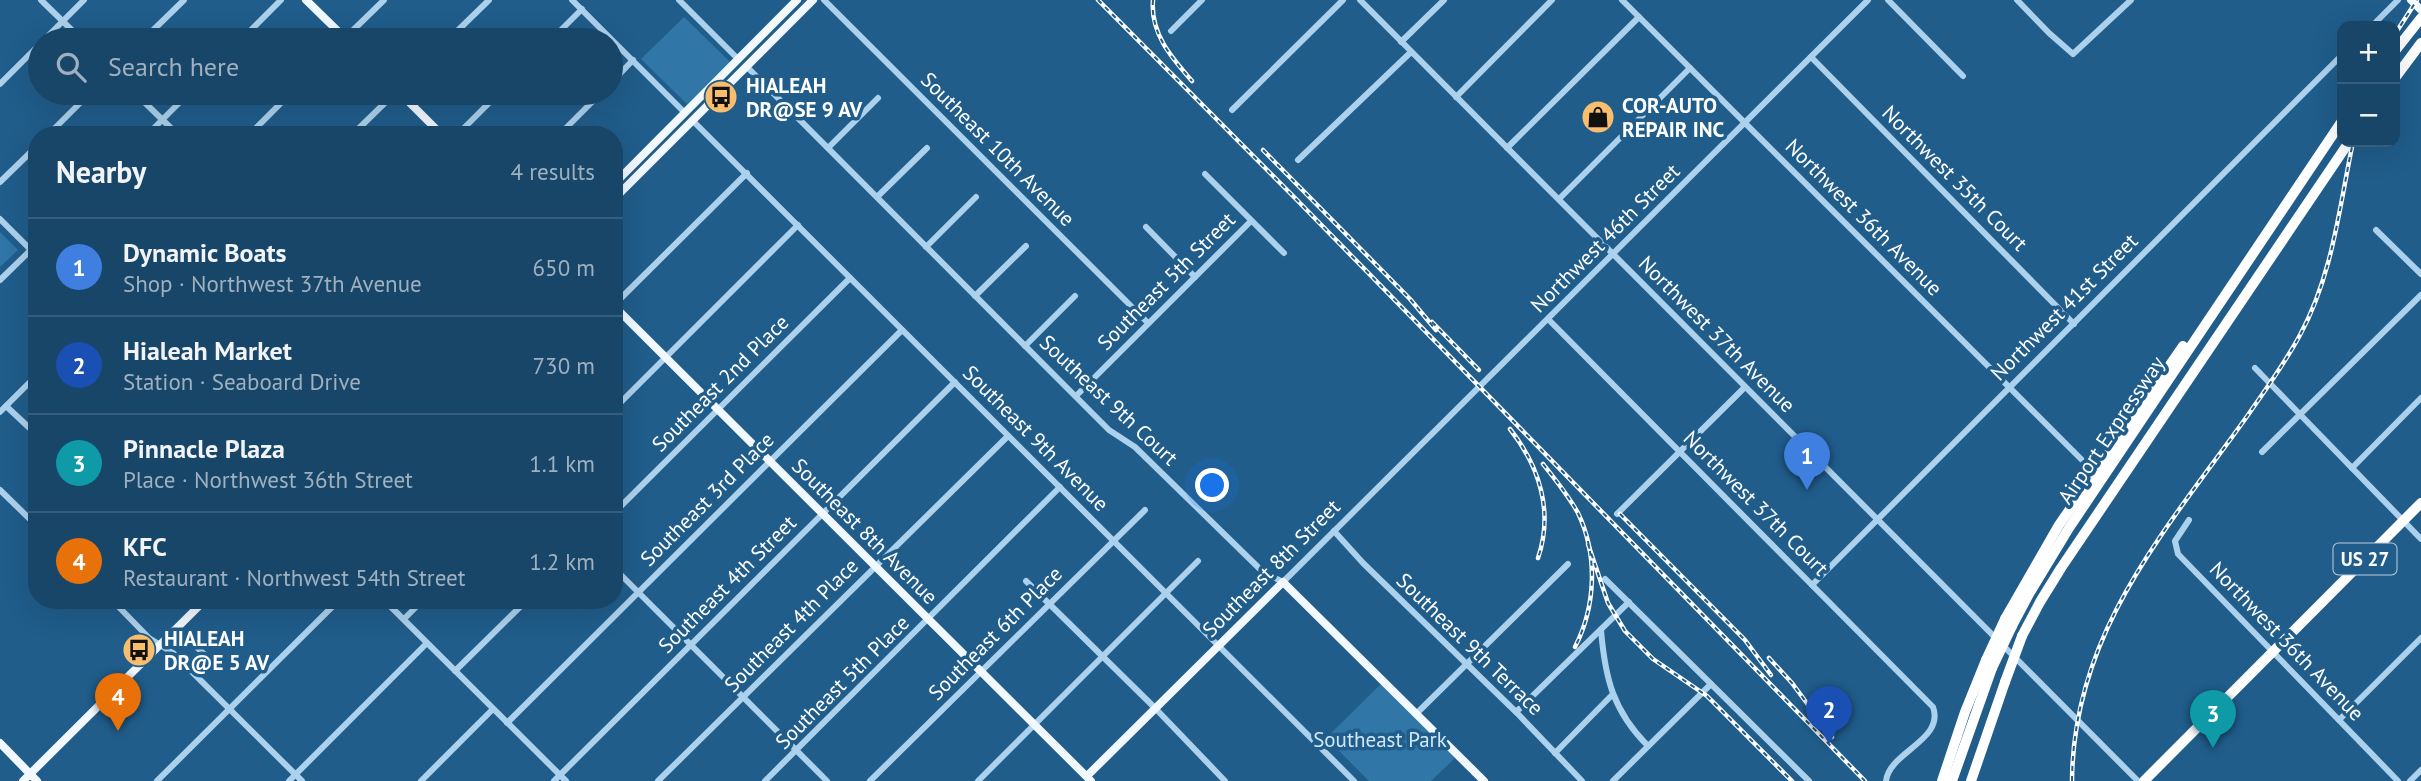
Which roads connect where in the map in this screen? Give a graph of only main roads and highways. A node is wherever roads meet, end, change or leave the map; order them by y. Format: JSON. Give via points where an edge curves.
{"nodes":[{"id":1,"x":306,"y":0,"type":"edge"},
{"id":2,"x":797,"y":0,"type":"edge"},
{"id":3,"x":813,"y":0,"type":"edge"},
{"id":4,"x":2411,"y":0,"type":"edge"},
{"id":5,"x":2421,"y":10,"type":"edge"},
{"id":6,"x":2421,"y":18,"type":"edge"},
{"id":7,"x":333,"y":28,"type":"edge"},
{"id":8,"x":2421,"y":43,"type":"edge"},
{"id":9,"x":2400,"y":45,"type":"edge"},
{"id":10,"x":736,"y":62,"type":"junction"},
{"id":11,"x":2400,"y":71,"type":"edge"},
{"id":12,"x":412,"y":105,"type":"edge"},
{"id":13,"x":685,"y":113,"type":"junction"},
{"id":14,"x":693,"y":121,"type":"junction"},
{"id":15,"x":434,"y":126,"type":"edge"},
{"id":16,"x":2337,"y":128,"type":"edge"},
{"id":17,"x":2346,"y":147,"type":"edge"},
{"id":18,"x":656,"y":158,"type":"junction"},
{"id":19,"x":623,"y":175,"type":"edge"},
{"id":20,"x":623,"y":190,"type":"edge"},
{"id":21,"x":623,"y":315,"type":"edge"},
{"id":22,"x":2421,"y":503,"type":"edge"},
{"id":23,"x":1283,"y":582,"type":"joint"},
{"id":24,"x":196,"y":609,"type":"edge"},
{"id":25,"x":0,"y":743,"type":"edge"},
{"id":26,"x":1951,"y":772,"type":"edge"},
{"id":27,"x":30,"y":774,"type":"junction"},
{"id":28,"x":1087,"y":780,"type":"edge"},
{"id":29,"x":23,"y":781,"type":"edge"},
{"id":30,"x":37,"y":781,"type":"edge"},
{"id":31,"x":1484,"y":781,"type":"edge"},
{"id":32,"x":1942,"y":781,"type":"edge"},
{"id":33,"x":1971,"y":781,"type":"edge"},
{"id":34,"x":2144,"y":781,"type":"edge"}],
"edges":[{"from":1,"to":7,"type":"main road"},
{"from":2,"to":10,"type":"main road"},
{"from":3,"to":14,"type":"main road"},
{"from":4,"to":5,"type":"main road"},
{"from":6,"to":9,"type":"highway"},
{"from":8,"to":11,"type":"highway"},
{"from":10,"to":13,"type":"main road"},
{"from":10,"to":14,"type":"main road","via":[[731,76],[695,112]]},
{"from":12,"to":15,"type":"main road"},
{"from":13,"to":18,"type":"main road"},
{"from":13,"to":19,"type":"main road"},
{"from":14,"to":18,"type":"main road"},
{"from":16,"to":26,"type":"highway","name":"Airport Expressway","bridge":true,"via":[[2009,623],[1989,664]]},
{"from":17,"to":33,"type":"highway","name":"Airport Expressway","bridge":true,"via":[[2061,568],[2022,636]]},
{"from":18,"to":20,"type":"main road"},
{"from":21,"to":28,"type":"main road","name":"Southeast 8th Avenue"},
{"from":22,"to":34,"type":"highway","number":"US 27"},
{"from":23,"to":28,"type":"main road","name":"Southeast 8th Street"},
{"from":23,"to":31,"type":"main road","name":"Southeast 9th Court"},
{"from":24,"to":27,"type":"main road"},
{"from":25,"to":27,"type":"main road"},
{"from":26,"to":32,"type":"highway","name":"Airport Expressway"},
{"from":27,"to":29,"type":"main road"},
{"from":27,"to":30,"type":"main road"}]}
